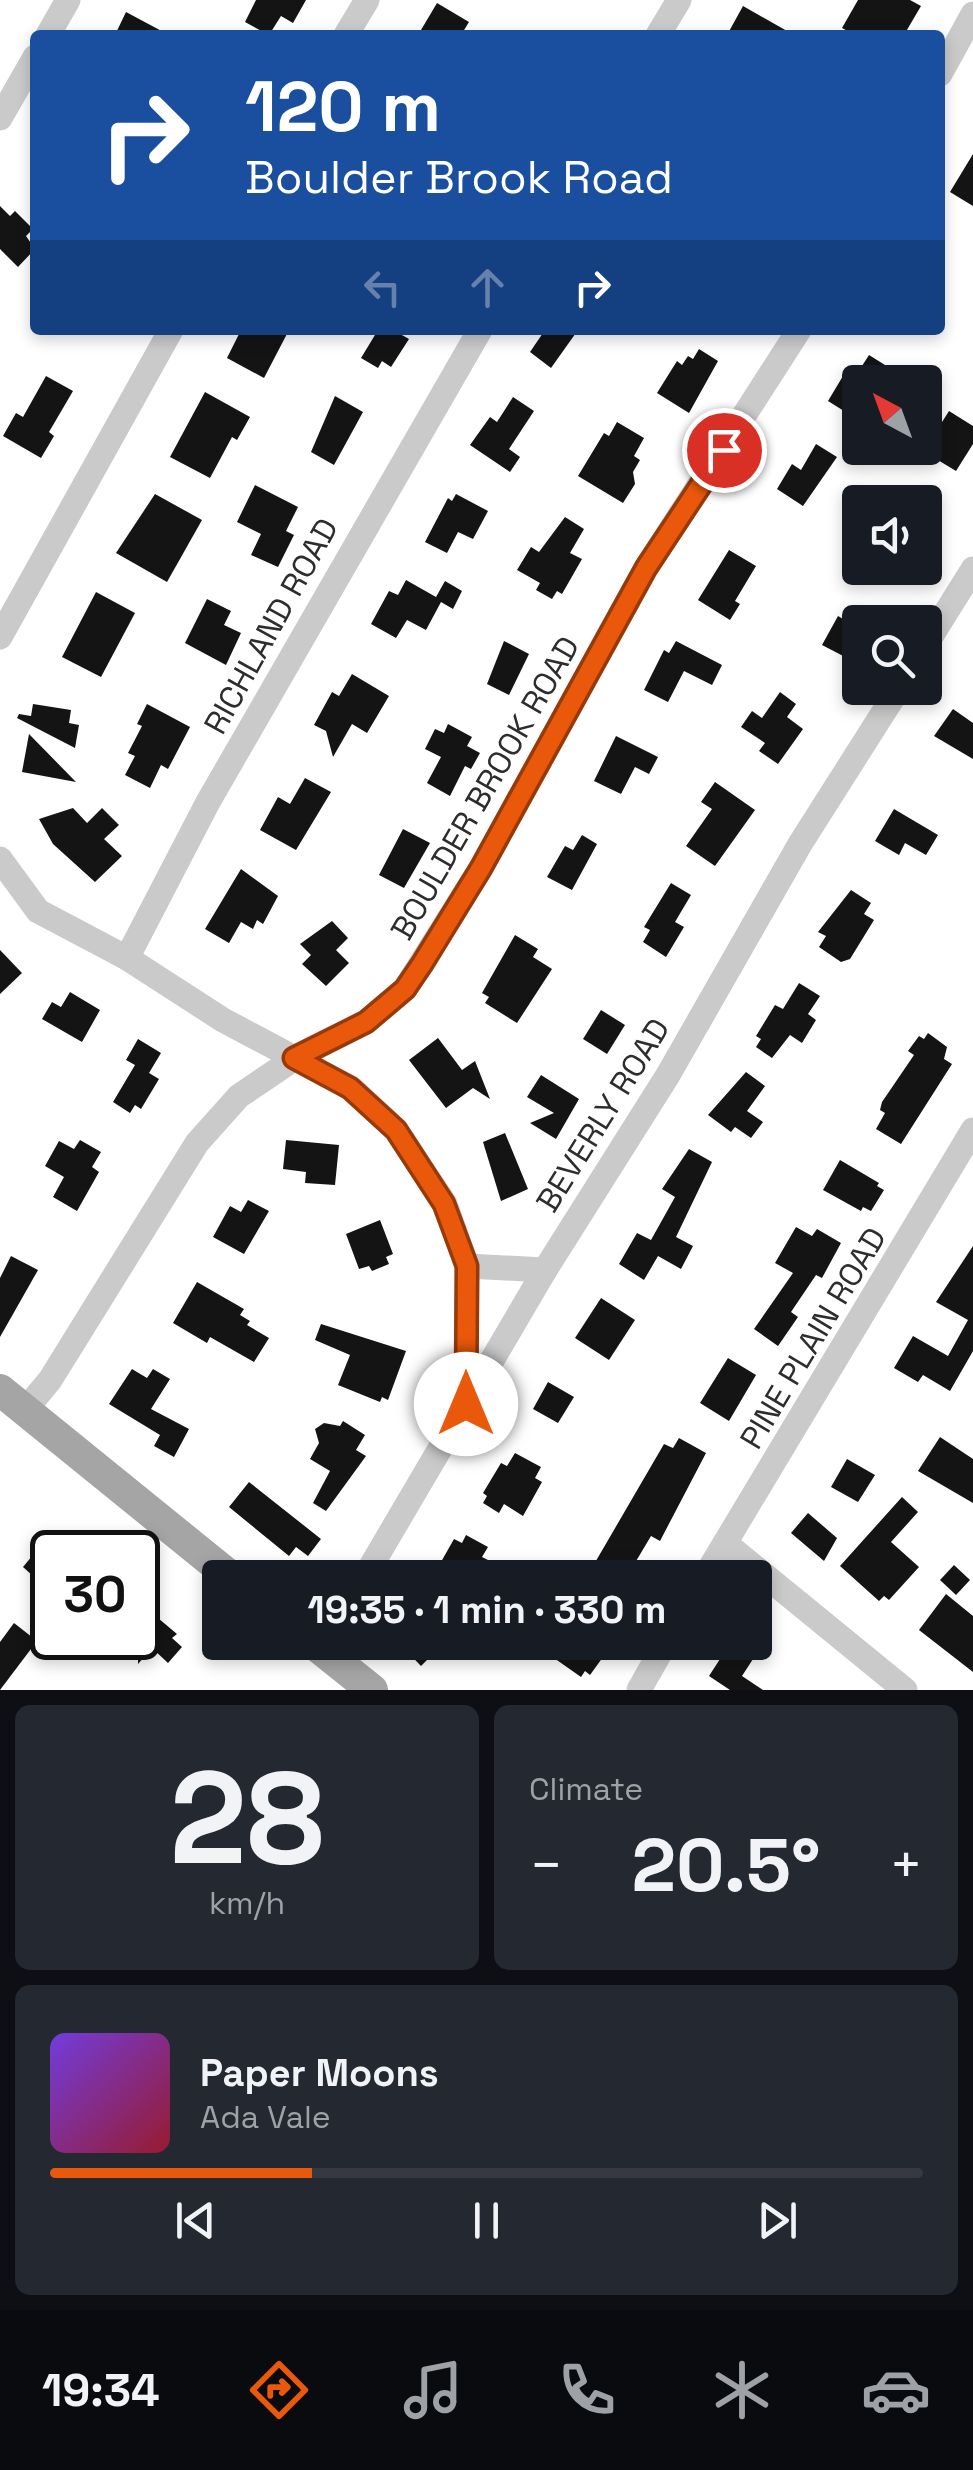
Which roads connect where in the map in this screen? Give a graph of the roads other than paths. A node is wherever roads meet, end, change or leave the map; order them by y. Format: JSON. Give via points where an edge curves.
{"nodes":[{"id":1,"x":68,"y":0,"type":"edge"},
{"id":2,"x":367,"y":0,"type":"edge"},
{"id":3,"x":679,"y":0,"type":"edge"},
{"id":4,"x":973,"y":14,"type":"edge"},
{"id":5,"x":51,"y":30,"type":"edge"},
{"id":6,"x":349,"y":30,"type":"edge"},
{"id":7,"x":661,"y":30,"type":"edge"},
{"id":8,"x":945,"y":65,"type":"edge"},
{"id":9,"x":30,"y":66,"type":"edge"},
{"id":10,"x":0,"y":118,"type":"edge"},
{"id":11,"x":167,"y":335,"type":"edge"},
{"id":12,"x":477,"y":335,"type":"edge"},
{"id":13,"x":796,"y":335,"type":"edge"},
{"id":14,"x":973,"y":570,"type":"edge"},
{"id":15,"x":942,"y":619,"type":"edge"},
{"id":16,"x":0,"y":637,"type":"edge"},
{"id":17,"x":888,"y":705,"type":"edge"},
{"id":18,"x":0,"y":859,"type":"edge"},
{"id":19,"x":127,"y":958,"type":"junction"},
{"id":20,"x":294,"y":1058,"type":"junction"},
{"id":21,"x":973,"y":1130,"type":"edge"},
{"id":22,"x":467,"y":1266,"type":"junction"},
{"id":23,"x":545,"y":1270,"type":"junction"},
{"id":24,"x":12,"y":1400,"type":"edge"},
{"id":25,"x":466,"y":1404,"type":"junction"},
{"id":26,"x":725,"y":1543,"type":"junction"},
{"id":27,"x":210,"y":1560,"type":"edge"},
{"id":28,"x":375,"y":1560,"type":"edge"},
{"id":29,"x":715,"y":1560,"type":"edge"},
{"id":30,"x":334,"y":1660,"type":"edge"},
{"id":31,"x":656,"y":1660,"type":"edge"},
{"id":32,"x":363,"y":1687,"type":"edge"},
{"id":33,"x":639,"y":1690,"type":"edge"},
{"id":34,"x":905,"y":1690,"type":"edge"}],
"edges":[{"from":1,"to":5,"type":"street"},
{"from":2,"to":6,"type":"street"},
{"from":3,"to":7,"type":"street"},
{"from":4,"to":8,"type":"street"},
{"from":9,"to":10,"type":"street"},
{"from":11,"to":16,"type":"street"},
{"from":12,"to":19,"type":"street","name":"RICHLAND ROAD"},
{"from":13,"to":20,"type":"street","name":"BOULDER BROOK ROAD","via":[[646,568],[440,940],[405,989],[366,1022]]},
{"from":14,"to":15,"type":"street"},
{"from":17,"to":23,"type":"street","name":"BEVERLY ROAD"},
{"from":18,"to":19,"type":"street","via":[[38,911]]},
{"from":19,"to":20,"type":"street"},
{"from":20,"to":22,"type":"street","via":[[350,1088],[396,1130],[444,1204]]},
{"from":20,"to":24,"type":"street","name":"BOULDER BROOK ROAD","via":[[239,1096],[197,1143],[50,1380]]},
{"from":21,"to":26,"type":"street","name":"PINE PLAIN ROAD"},
{"from":22,"to":23,"type":"street"},
{"from":22,"to":25,"type":"street"},
{"from":23,"to":25,"type":"street","name":"BEVERLY ROAD"},
{"from":24,"to":27,"type":"main road"},
{"from":25,"to":28,"type":"street","name":"BEVERLY ROAD"},
{"from":26,"to":29,"type":"street","name":"PINE PLAIN ROAD"},
{"from":26,"to":34,"type":"street"},
{"from":30,"to":32,"type":"main road"},
{"from":31,"to":33,"type":"street"}]}
